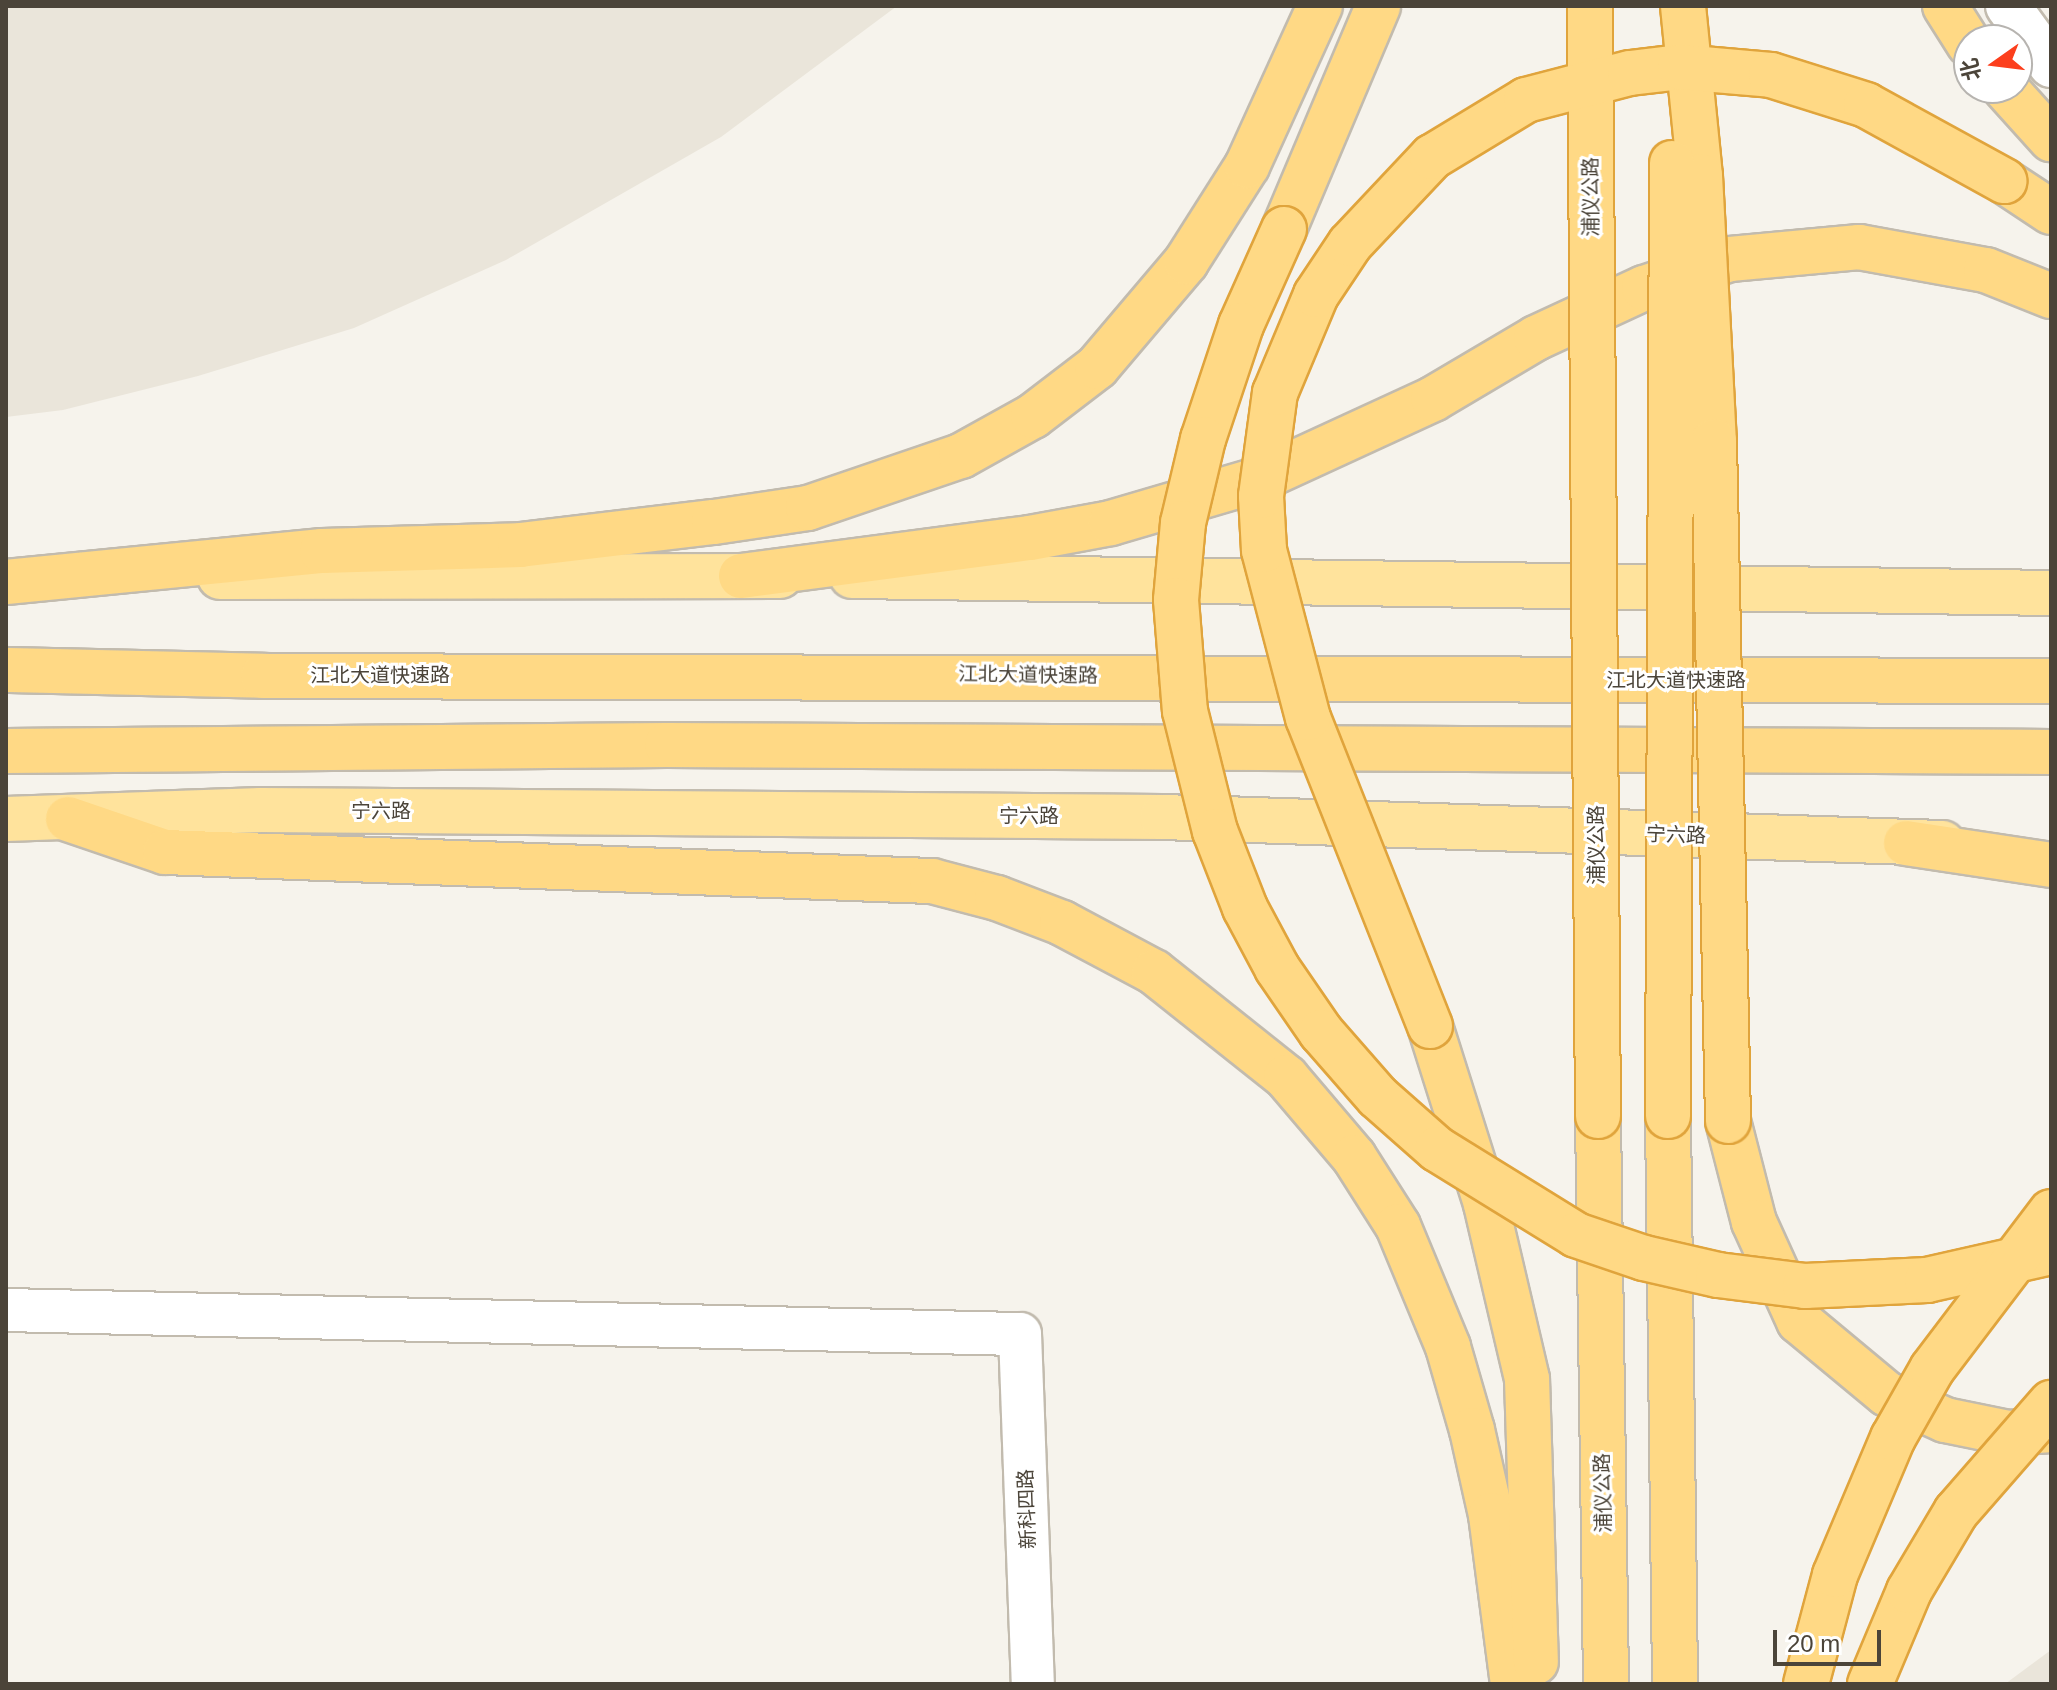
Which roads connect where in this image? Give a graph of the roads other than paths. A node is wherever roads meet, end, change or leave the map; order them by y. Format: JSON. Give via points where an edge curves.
{"nodes":[{"id":1,"x":1320,"y":6,"type":"edge"},
{"id":2,"x":1378,"y":6,"type":"edge"},
{"id":3,"x":1590,"y":6,"type":"edge"},
{"id":4,"x":1672,"y":6,"type":"edge"},
{"id":5,"x":1683,"y":6,"type":"edge"},
{"id":6,"x":1945,"y":6,"type":"edge"},
{"id":7,"x":2008,"y":6,"type":"edge"},
{"id":8,"x":1956,"y":24,"type":"edge"},
{"id":9,"x":2051,"y":65,"type":"edge"},
{"id":10,"x":2019,"y":104,"type":"edge"},
{"id":11,"x":2051,"y":139,"type":"edge"},
{"id":12,"x":2051,"y":212,"type":"edge"},
{"id":13,"x":2051,"y":296,"type":"edge"},
{"id":14,"x":6,"y":576,"type":"edge"},
{"id":15,"x":741,"y":576,"type":"junction"},
{"id":16,"x":75,"y":578,"type":"junction"},
{"id":17,"x":6,"y":582,"type":"edge"},
{"id":18,"x":2051,"y":593,"type":"edge"},
{"id":19,"x":6,"y":670,"type":"edge"},
{"id":20,"x":2051,"y":681,"type":"edge"},
{"id":21,"x":6,"y":751,"type":"edge"},
{"id":22,"x":2051,"y":752,"type":"edge"},
{"id":23,"x":6,"y":819,"type":"edge"},
{"id":24,"x":68,"y":819,"type":"junction"},
{"id":25,"x":1906,"y":843,"type":"junction"},
{"id":26,"x":2051,"y":844,"type":"edge"},
{"id":27,"x":2051,"y":865,"type":"edge"},
{"id":28,"x":2051,"y":1212,"type":"edge"},
{"id":29,"x":2051,"y":1252,"type":"edge"},
{"id":30,"x":6,"y":1310,"type":"edge"},
{"id":31,"x":2051,"y":1403,"type":"edge"},
{"id":32,"x":2051,"y":1430,"type":"edge"},
{"id":33,"x":1033,"y":1684,"type":"edge"},
{"id":34,"x":1513,"y":1684,"type":"edge"},
{"id":35,"x":1536,"y":1684,"type":"edge"},
{"id":36,"x":1606,"y":1684,"type":"edge"},
{"id":37,"x":1675,"y":1684,"type":"edge"},
{"id":38,"x":1806,"y":1684,"type":"edge"},
{"id":39,"x":1870,"y":1684,"type":"edge"}],
"edges":[{"from":1,"to":16,"type":"highway","via":[[1247,166],[1186,262],[1097,367],[1033,416],[961,456],[808,508],[520,545],[322,551]]},
{"from":2,"to":29,"type":"highway","bridge":true,"via":[[1241,325],[1203,439],[1183,523],[1176,600],[1179,660],[1197,772],[1245,908],[1277,968],[1321,1032],[1378,1097],[1437,1149],[1576,1235],[1718,1275],[1805,1286],[1927,1280]]},
{"from":3,"to":36,"type":"highway","name":"浦仪公路","bridge":true},
{"from":4,"to":37,"type":"highway","bridge":true,"via":[[1668,1116]]},
{"from":5,"to":32,"type":"highway","bridge":true,"via":[[1700,176],[1714,441],[1728,1121],[1754,1222],[1799,1321],[1887,1394],[1945,1420],[2009,1433]]},
{"from":6,"to":8,"type":"highway"},
{"from":7,"to":9,"type":"street"},
{"from":10,"to":11,"type":"highway"},
{"from":12,"to":35,"type":"highway","bridge":true,"via":[[1923,131],[1866,105],[1771,75],[1680,67],[1630,73],[1526,100],[1432,157],[1350,244],[1316,295],[1275,393],[1261,496],[1264,550],[1308,718],[1430,1026],[1486,1204],[1527,1379]]},
{"from":13,"to":15,"type":"highway","via":[[1986,270],[1859,247],[1730,259],[1644,288],[1536,338],[1433,399],[1257,480],[1111,523],[1043,536]]},
{"from":14,"to":16,"type":"main road"},
{"from":15,"to":16,"type":"main road"},
{"from":15,"to":18,"type":"main road"},
{"from":16,"to":17,"type":"highway"},
{"from":19,"to":20,"type":"highway","name":"江北大道快速路","via":[[263,676]]},
{"from":21,"to":22,"type":"highway","via":[[667,745]]},
{"from":23,"to":24,"type":"main road","name":"宁六路"},
{"from":24,"to":25,"type":"main road","name":"宁六路","via":[[261,810],[1130,817]]},
{"from":24,"to":34,"type":"highway","via":[[165,852],[932,881],[1062,923],[1154,972],[1286,1077],[1354,1157],[1398,1226],[1448,1347],[1472,1430],[1491,1515]]},
{"from":25,"to":26,"type":"main road","name":"宁六路"},
{"from":25,"to":27,"type":"highway"},
{"from":28,"to":38,"type":"highway","bridge":true,"via":[[1932,1369],[1893,1438],[1835,1575]]},
{"from":30,"to":33,"type":"street","name":"新科四路","via":[[1020,1334]]},
{"from":31,"to":39,"type":"highway","bridge":true,"via":[[1956,1512],[1909,1591]]}]}
